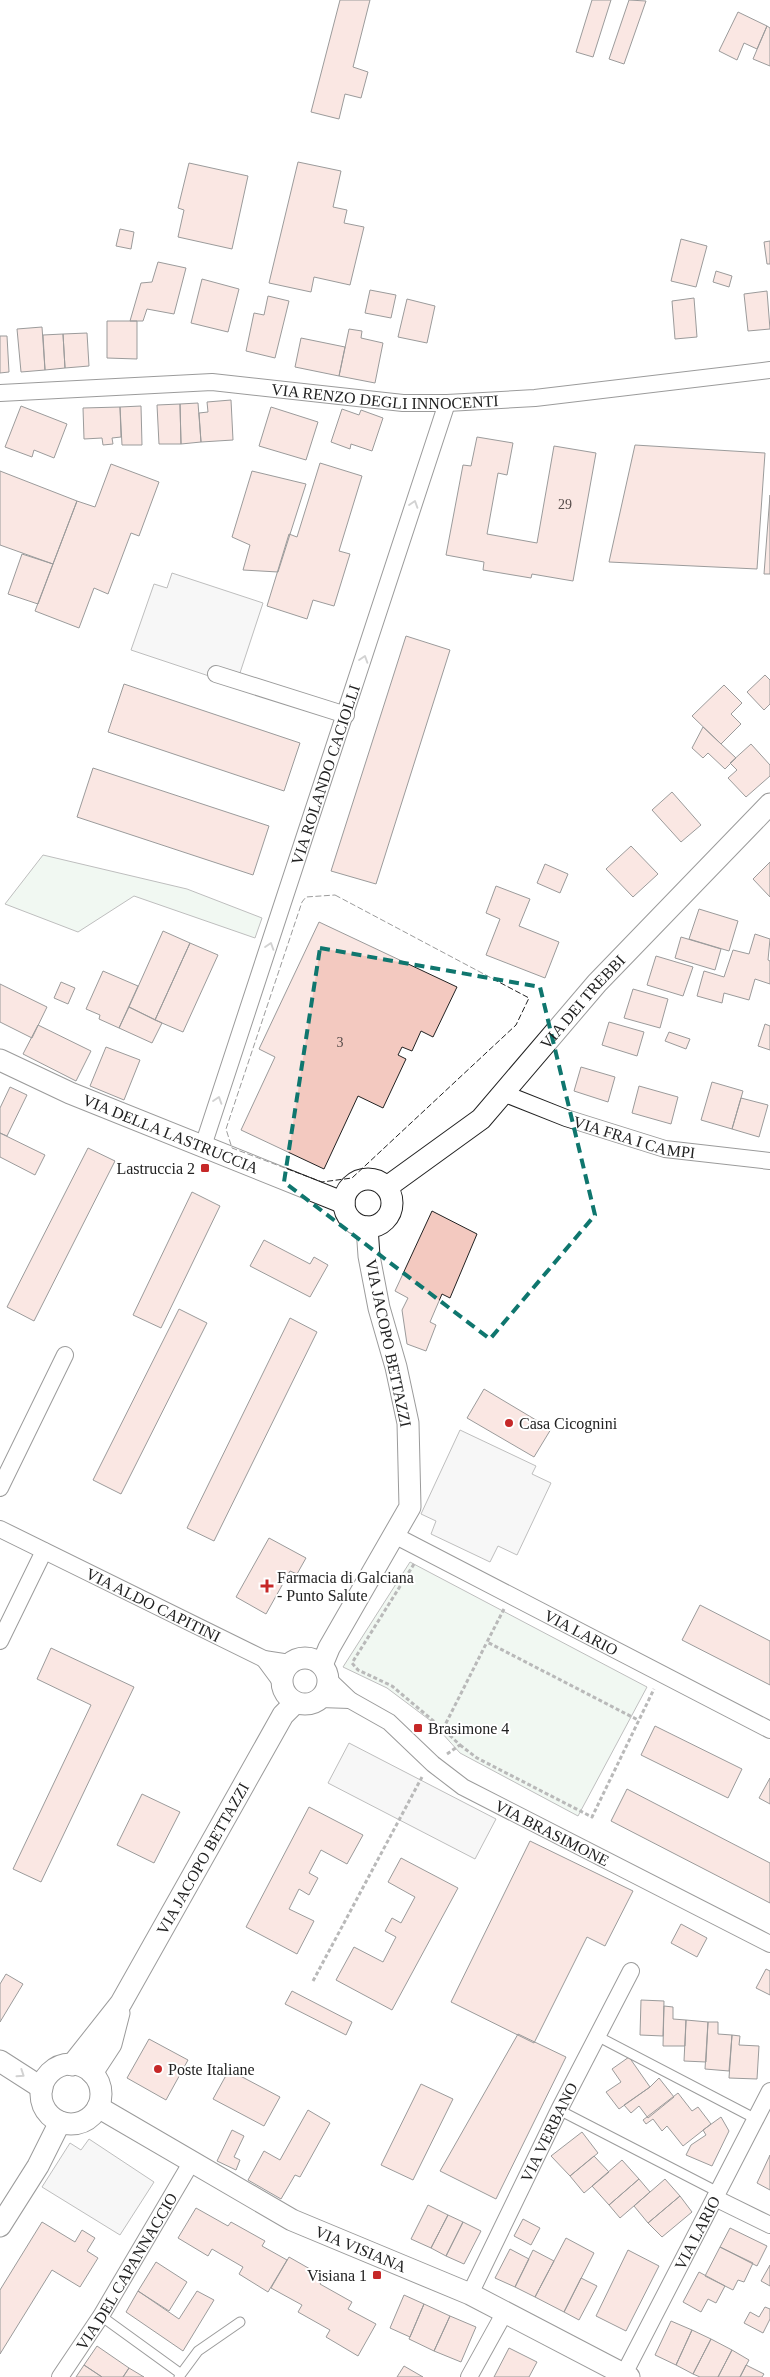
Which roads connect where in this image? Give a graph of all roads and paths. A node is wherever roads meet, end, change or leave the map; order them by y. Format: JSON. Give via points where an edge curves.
{"nodes":[{"id":1,"x":770,"y":370,"type":"edge"},
{"id":2,"x":0,"y":393,"type":"edge"},
{"id":3,"x":447,"y":403,"type":"junction"},
{"id":4,"x":216,"y":674,"type":"dead end"},
{"id":5,"x":346,"y":715,"type":"junction"},
{"id":6,"x":770,"y":804,"type":"edge"},
{"id":7,"x":0,"y":1060,"type":"edge"},
{"id":8,"x":503,"y":1093,"type":"junction"},
{"id":9,"x":203,"y":1146,"type":"junction"},
{"id":10,"x":770,"y":1162,"type":"edge"},
{"id":11,"x":387,"y":1188,"type":"junction"},
{"id":12,"x":344,"y":1204,"type":"junction"},
{"id":13,"x":367,"y":1227,"type":"junction"},
{"id":14,"x":65,"y":1355,"type":"dead end"},
{"id":15,"x":0,"y":1488,"type":"edge"},
{"id":16,"x":0,"y":1529,"type":"edge"},
{"id":17,"x":394,"y":1535,"type":"junction"},
{"id":18,"x":44,"y":1551,"type":"junction"},
{"id":19,"x":418,"y":1560,"type":"dead end"},
{"id":20,"x":508,"y":1601,"type":"dead end"},
{"id":21,"x":0,"y":1641,"type":"edge"},
{"id":22,"x":487,"y":1642,"type":"junction"},
{"id":23,"x":323,"y":1663,"type":"junction"},
{"id":24,"x":663,"y":1674,"type":"junction"},
{"id":25,"x":287,"y":1692,"type":"junction"},
{"id":26,"x":320,"y":1699,"type":"junction"},
{"id":27,"x":350,"y":1700,"type":"junction"},
{"id":28,"x":638,"y":1720,"type":"junction"},
{"id":29,"x":443,"y":1729,"type":"junction"},
{"id":30,"x":770,"y":1730,"type":"edge"},
{"id":31,"x":460,"y":1745,"type":"junction"},
{"id":32,"x":433,"y":1764,"type":"junction"},
{"id":33,"x":770,"y":1944,"type":"edge"},
{"id":34,"x":631,"y":1971,"type":"dead end"},
{"id":35,"x":313,"y":1981,"type":"dead end"},
{"id":36,"x":122,"y":2003,"type":"junction"},
{"id":37,"x":597,"y":2036,"type":"junction"},
{"id":38,"x":0,"y":2061,"type":"edge"},
{"id":39,"x":72,"y":2064,"type":"junction"},
{"id":40,"x":92,"y":2073,"type":"junction"},
{"id":41,"x":42,"y":2088,"type":"junction"},
{"id":42,"x":770,"y":2091,"type":"edge"},
{"id":43,"x":98,"y":2107,"type":"junction"},
{"id":44,"x":559,"y":2110,"type":"junction"},
{"id":45,"x":756,"y":2119,"type":"junction"},
{"id":46,"x":60,"y":2122,"type":"junction"},
{"id":47,"x":192,"y":2163,"type":"junction"},
{"id":48,"x":716,"y":2195,"type":"junction"},
{"id":49,"x":770,"y":2225,"type":"edge"},
{"id":50,"x":0,"y":2226,"type":"edge"},
{"id":51,"x":470,"y":2294,"type":"junction"},
{"id":52,"x":505,"y":2312,"type":"junction"},
{"id":53,"x":101,"y":2316,"type":"junction"},
{"id":54,"x":240,"y":2322,"type":"dead end"},
{"id":55,"x":180,"y":2376,"type":"edge"},
{"id":56,"x":626,"y":2376,"type":"edge"},
{"id":57,"x":60,"y":2377,"type":"edge"},
{"id":58,"x":469,"y":2377,"type":"edge"}],
"edges":[{"from":1,"to":3,"type":"street","name":"VIA RENZO DEGLI INNOCENTI","via":[[535,398]]},
{"from":2,"to":3,"type":"street","name":"VIA RENZO DEGLI INNOCENTI","via":[[212,382],[403,403]]},
{"from":5,"to":3,"type":"street","name":"VIA ROLANDO CACIOLLI","one_way":true},
{"from":4,"to":5,"type":"street"},
{"from":9,"to":5,"type":"street","name":"VIA ROLANDO CACIOLLI","one_way":true},
{"from":6,"to":8,"type":"street","name":"VIA DEI TREBBI","via":[[597,983]]},
{"from":7,"to":9,"type":"street","name":"VIA DELLA LASTRUCCIA","via":[[70,1093]]},
{"from":8,"to":10,"type":"street","name":"VIA FRA I CAMPI","via":[[566,1118],[666,1149]]},
{"from":8,"to":11,"type":"street","name":"VIA DEI TREBBI","via":[[481,1119]]},
{"from":9,"to":12,"type":"street","name":"VIA DELLA LASTRUCCIA"},
{"from":11,"to":12,"type":"street","via":[[379,1182],[360,1181],[346,1194]]},
{"from":11,"to":13,"type":"street","via":[[391,1196],[390,1214],[376,1226]]},
{"from":12,"to":13,"type":"street","via":[[349,1217],[360,1226]]},
{"from":13,"to":17,"type":"street","name":"VIA JACOPO BETTAZZI","via":[[379,1308],[408,1423],[410,1507]]},
{"from":14,"to":15,"type":"street"},
{"from":16,"to":18,"type":"street","name":"VIA ALDO CAPITINI"},
{"from":17,"to":23,"type":"street","name":"VIA JACOPO BETTAZZI"},
{"from":17,"to":24,"type":"street","name":"VIA LARIO"},
{"from":18,"to":21,"type":"street"},
{"from":18,"to":25,"type":"street","name":"VIA ALDO CAPITINI","via":[[264,1659]]},
{"from":19,"to":29,"type":"path","via":[[352,1663],[358,1670],[392,1686]]},
{"from":20,"to":22,"type":"path"},
{"from":22,"to":28,"type":"path"},
{"from":22,"to":29,"type":"path"},
{"from":23,"to":25,"type":"street","via":[[300,1658]]},
{"from":23,"to":26,"type":"street","name":"VIA JACOPO BETTAZZI","via":[[325,1694]]},
{"from":23,"to":27,"type":"street","name":"VIA BRASIMONE"},
{"from":24,"to":28,"type":"path"},
{"from":24,"to":30,"type":"street","name":"VIA LARIO"},
{"from":25,"to":26,"type":"street","via":[[308,1705]]},
{"from":25,"to":36,"type":"street","name":"VIA JACOPO BETTAZZI"},
{"from":26,"to":27,"type":"street","name":"VIA BRASIMONE"},
{"from":27,"to":32,"type":"street","name":"VIA BRASIMONE","via":[[389,1722]]},
{"from":28,"to":31,"type":"path","via":[[592,1817],[477,1758]]},
{"from":29,"to":31,"type":"path"},
{"from":31,"to":32,"type":"path"},
{"from":32,"to":33,"type":"street","name":"VIA BRASIMONE","via":[[463,1787]]},
{"from":32,"to":35,"type":"path","via":[[420,1780]]},
{"from":34,"to":37,"type":"street","name":"VIA VERBANO"},
{"from":36,"to":39,"type":"street","name":"VIA JACOPO BETTAZZI"},
{"from":36,"to":40,"type":"street","name":"VIA JACOPO BETTAZZI","via":[[111,2044]]},
{"from":37,"to":44,"type":"street","name":"VIA VERBANO"},
{"from":37,"to":45,"type":"lane"},
{"from":38,"to":41,"type":"street","one_way":true},
{"from":39,"to":40,"type":"street"},
{"from":39,"to":41,"type":"street","via":[[56,2068]]},
{"from":40,"to":43,"type":"street","via":[[100,2089]]},
{"from":41,"to":46,"type":"street","via":[[47,2112]]},
{"from":42,"to":45,"type":"street","name":"VIA LARIO"},
{"from":43,"to":46,"type":"street","via":[[86,2120],[69,2124]]},
{"from":43,"to":47,"type":"street","name":"VIA VISIANA"},
{"from":44,"to":48,"type":"lane"},
{"from":44,"to":51,"type":"street","name":"VIA VERBANO"},
{"from":45,"to":48,"type":"street","name":"VIA LARIO"},
{"from":46,"to":50,"type":"street","via":[[38,2166]]},
{"from":47,"to":51,"type":"street","name":"VIA VISIANA","via":[[310,2229]]},
{"from":47,"to":53,"type":"street","name":"VIA DEL CAPANNACCIO"},
{"from":48,"to":49,"type":"street"},
{"from":48,"to":56,"type":"street","name":"VIA LARIO"},
{"from":51,"to":52,"type":"street","name":"VIA VISIANA"},
{"from":52,"to":56,"type":"street","name":"VIA VISIANA"},
{"from":52,"to":58,"type":"street"},
{"from":53,"to":55,"type":"lane"},
{"from":53,"to":57,"type":"street","name":"VIA DEL CAPANNACCIO"},
{"from":54,"to":55,"type":"lane","via":[[198,2351]]}]}
